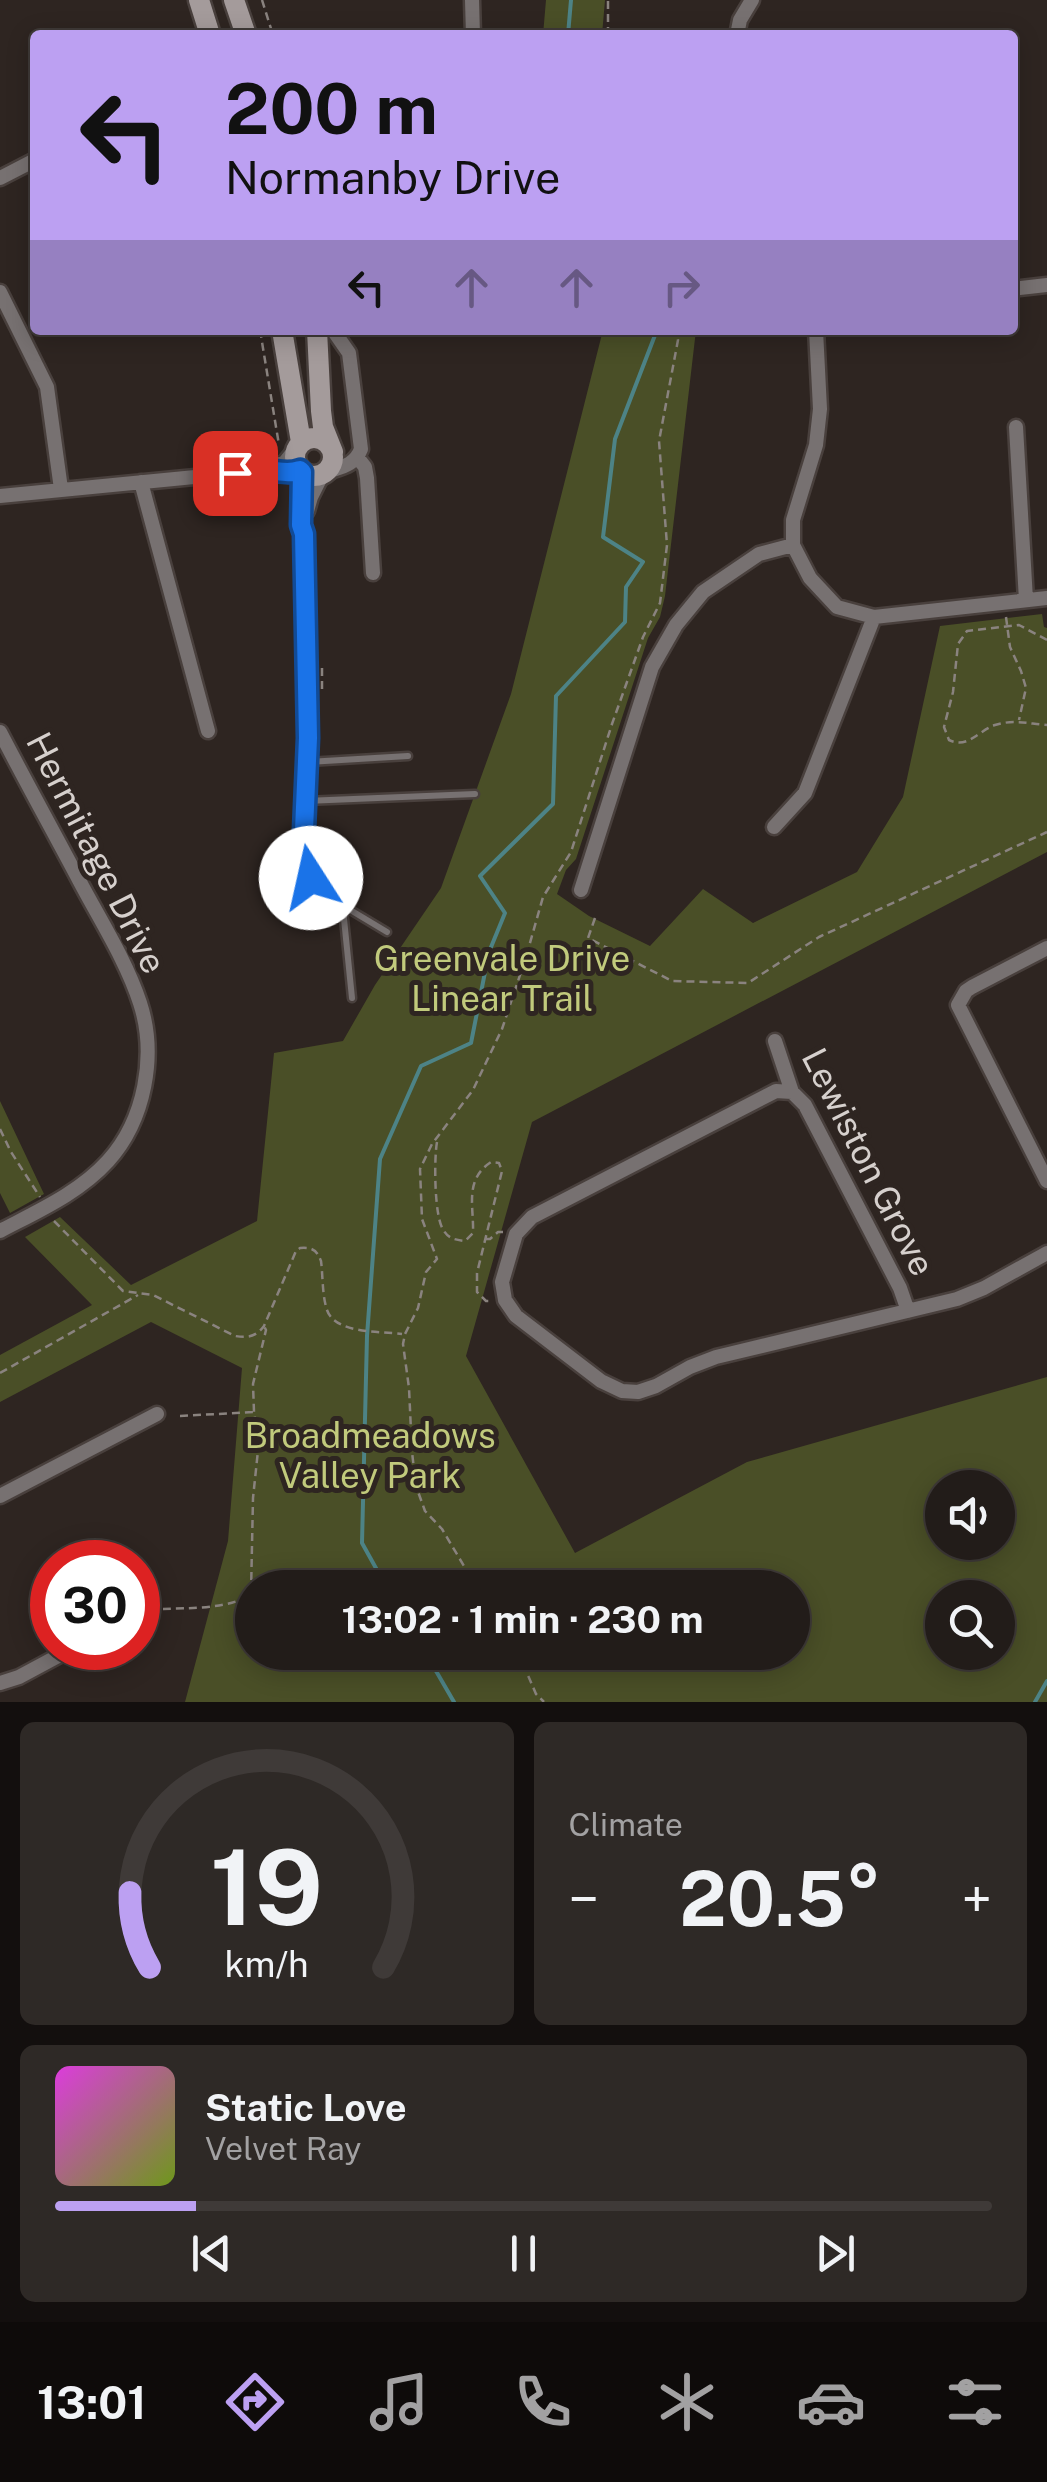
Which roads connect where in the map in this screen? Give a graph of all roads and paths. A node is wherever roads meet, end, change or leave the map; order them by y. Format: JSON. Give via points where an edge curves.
{"nodes":[{"id":1,"x":200,"y":0,"type":"edge"},
{"id":2,"x":234,"y":0,"type":"edge"},
{"id":3,"x":262,"y":0,"type":"edge"},
{"id":4,"x":472,"y":0,"type":"edge"},
{"id":5,"x":608,"y":0,"type":"edge"},
{"id":6,"x":752,"y":0,"type":"edge"},
{"id":7,"x":209,"y":30,"type":"edge"},
{"id":8,"x":244,"y":30,"type":"edge"},
{"id":9,"x":271,"y":30,"type":"edge"},
{"id":10,"x":473,"y":30,"type":"edge"},
{"id":11,"x":608,"y":30,"type":"edge"},
{"id":12,"x":738,"y":30,"type":"edge"},
{"id":13,"x":30,"y":163,"type":"edge"},
{"id":14,"x":0,"y":178,"type":"edge"},
{"id":15,"x":1047,"y":284,"type":"edge"},
{"id":16,"x":1018,"y":287,"type":"edge"},
{"id":17,"x":0,"y":292,"type":"edge"},
{"id":18,"x":262,"y":335,"type":"edge"},
{"id":19,"x":283,"y":335,"type":"edge"},
{"id":20,"x":318,"y":335,"type":"edge"},
{"id":21,"x":336,"y":335,"type":"edge"},
{"id":22,"x":677,"y":335,"type":"edge"},
{"id":23,"x":816,"y":335,"type":"edge"},
{"id":24,"x":1016,"y":426,"type":"dead end"},
{"id":25,"x":300,"y":444,"type":"junction"},
{"id":26,"x":358,"y":458,"type":"junction"},
{"id":27,"x":315,"y":468,"type":"junction"},
{"id":28,"x":140,"y":482,"type":"junction"},
{"id":29,"x":61,"y":490,"type":"junction"},
{"id":30,"x":0,"y":496,"type":"edge"},
{"id":31,"x":793,"y":546,"type":"junction"},
{"id":32,"x":375,"y":580,"type":"dead end"},
{"id":33,"x":1047,"y":598,"type":"edge"},
{"id":34,"x":1026,"y":600,"type":"junction"},
{"id":35,"x":1006,"y":610,"type":"dead end"},
{"id":36,"x":874,"y":617,"type":"junction"},
{"id":37,"x":1007,"y":625,"type":"junction"},
{"id":38,"x":1047,"y":640,"type":"edge"},
{"id":39,"x":322,"y":664,"type":"dead end"},
{"id":40,"x":322,"y":702,"type":"dead end"},
{"id":41,"x":1018,"y":721,"type":"junction"},
{"id":42,"x":1047,"y":726,"type":"edge"},
{"id":43,"x":208,"y":731,"type":"dead end"},
{"id":44,"x":0,"y":732,"type":"edge"},
{"id":45,"x":408,"y":756,"type":"dead end"},
{"id":46,"x":307,"y":762,"type":"junction"},
{"id":47,"x":475,"y":794,"type":"dead end"},
{"id":48,"x":304,"y":801,"type":"junction"},
{"id":49,"x":774,"y":827,"type":"dead end"},
{"id":50,"x":1047,"y":832,"type":"edge"},
{"id":51,"x":318,"y":840,"type":"dead end"},
{"id":52,"x":316,"y":883,"type":"joint"},
{"id":53,"x":582,"y":890,"type":"dead end"},
{"id":54,"x":338,"y":902,"type":"junction"},
{"id":55,"x":595,"y":918,"type":"dead end"},
{"id":56,"x":387,"y":932,"type":"dead end"},
{"id":57,"x":1047,"y":948,"type":"edge"},
{"id":58,"x":352,"y":998,"type":"dead end"},
{"id":59,"x":775,"y":1041,"type":"dead end"},
{"id":60,"x":792,"y":1092,"type":"junction"},
{"id":61,"x":0,"y":1129,"type":"edge"},
{"id":62,"x":436,"y":1139,"type":"junction"},
{"id":63,"x":1047,"y":1181,"type":"edge"},
{"id":64,"x":46,"y":1207,"type":"junction"},
{"id":65,"x":0,"y":1231,"type":"edge"},
{"id":66,"x":504,"y":1233,"type":"dead end"},
{"id":67,"x":485,"y":1239,"type":"junction"},
{"id":68,"x":1047,"y":1253,"type":"edge"},
{"id":69,"x":140,"y":1294,"type":"junction"},
{"id":70,"x":505,"y":1300,"type":"junction"},
{"id":71,"x":908,"y":1311,"type":"junction"},
{"id":72,"x":264,"y":1326,"type":"junction"},
{"id":73,"x":405,"y":1334,"type":"junction"},
{"id":74,"x":0,"y":1374,"type":"edge"},
{"id":75,"x":254,"y":1412,"type":"junction"},
{"id":76,"x":156,"y":1414,"type":"dead end"},
{"id":77,"x":180,"y":1416,"type":"dead end"},
{"id":78,"x":0,"y":1496,"type":"edge"},
{"id":79,"x":466,"y":1570,"type":"edge"},
{"id":80,"x":163,"y":1609,"type":"dead end"},
{"id":81,"x":32,"y":1670,"type":"edge"},
{"id":82,"x":526,"y":1670,"type":"edge"},
{"id":83,"x":0,"y":1682,"type":"edge"},
{"id":84,"x":544,"y":1702,"type":"edge"}],
"edges":[{"from":1,"to":7,"type":"street"},
{"from":2,"to":8,"type":"street"},
{"from":3,"to":9,"type":"path"},
{"from":4,"to":10,"type":"street"},
{"from":5,"to":11,"type":"path"},
{"from":6,"to":12,"type":"street"},
{"from":13,"to":14,"type":"street"},
{"from":15,"to":16,"type":"street"},
{"from":17,"to":29,"type":"street","via":[[47,388]]},
{"from":18,"to":27,"type":"path"},
{"from":19,"to":25,"type":"street"},
{"from":20,"to":27,"type":"street","via":[[324,427]]},
{"from":21,"to":26,"type":"street","via":[[349,354]]},
{"from":22,"to":62,"type":"path","via":[[659,441],[667,545],[660,602],[571,852],[543,897],[502,1029],[474,1090]]},
{"from":23,"to":31,"type":"street","via":[[820,409],[793,520]]},
{"from":24,"to":34,"type":"street"},
{"from":25,"to":27,"type":"street","via":[[295,458]]},
{"from":25,"to":27,"type":"street","via":[[327,442]]},
{"from":26,"to":27,"type":"street"},
{"from":26,"to":32,"type":"street","via":[[368,478]]},
{"from":27,"to":28,"type":"street"},
{"from":27,"to":46,"type":"street","via":[[304,534]]},
{"from":28,"to":29,"type":"street"},
{"from":28,"to":43,"type":"street"},
{"from":29,"to":30,"type":"street"},
{"from":31,"to":36,"type":"street","via":[[837,608]]},
{"from":31,"to":53,"type":"street","via":[[758,554],[703,592],[676,625],[652,667]]},
{"from":33,"to":34,"type":"street"},
{"from":34,"to":36,"type":"street"},
{"from":35,"to":37,"type":"path"},
{"from":36,"to":49,"type":"street","via":[[805,793]]},
{"from":37,"to":38,"type":"path","via":[[1027,627]]},
{"from":37,"to":41,"type":"path","via":[[1026,688]]},
{"from":37,"to":41,"type":"path","via":[[963,636],[944,726],[949,740],[963,744],[992,726]]},
{"from":39,"to":40,"type":"path"},
{"from":41,"to":42,"type":"path"},
{"from":44,"to":64,"type":"street","name":"Hermitage Drive","via":[[122,960],[141,1005],[148,1054],[141,1102],[127,1134],[84,1184]]},
{"from":45,"to":46,"type":"lane"},
{"from":46,"to":48,"type":"street"},
{"from":47,"to":48,"type":"lane"},
{"from":48,"to":52,"type":"street","via":[[303,853]]},
{"from":50,"to":55,"type":"path","via":[[819,937],[748,983],[672,981],[588,938]]},
{"from":51,"to":54,"type":"path","via":[[341,876]]},
{"from":52,"to":54,"type":"lane"},
{"from":54,"to":56,"type":"lane"},
{"from":54,"to":58,"type":"lane"},
{"from":57,"to":63,"type":"street","via":[[972,986],[958,1006]]},
{"from":59,"to":60,"type":"street","name":"Lewiston Grove"},
{"from":60,"to":70,"type":"street","via":[[776,1091],[532,1218],[516,1234],[502,1282]]},
{"from":60,"to":71,"type":"street","name":"Lewiston Grove","via":[[806,1105]]},
{"from":61,"to":64,"type":"path"},
{"from":62,"to":67,"type":"path","via":[[439,1222],[452,1239],[465,1241],[473,1233],[471,1192],[482,1168],[491,1162],[501,1166]]},
{"from":62,"to":73,"type":"path","via":[[425,1154],[419,1189],[437,1259],[426,1272]]},
{"from":64,"to":65,"type":"street","name":"Hermitage Drive"},
{"from":64,"to":69,"type":"path","via":[[115,1285]]},
{"from":66,"to":67,"type":"path"},
{"from":67,"to":70,"type":"path","via":[[478,1292],[486,1302]]},
{"from":68,"to":71,"type":"street","via":[[984,1288]]},
{"from":69,"to":72,"type":"path","via":[[235,1336]]},
{"from":69,"to":74,"type":"path"},
{"from":70,"to":71,"type":"street","via":[[516,1316],[601,1382],[638,1392],[716,1357]]},
{"from":72,"to":73,"type":"path","via":[[293,1256],[307,1248],[321,1261],[330,1316],[342,1326]]},
{"from":72,"to":75,"type":"path"},
{"from":73,"to":79,"type":"path","via":[[416,1486],[424,1511]]},
{"from":75,"to":77,"type":"path"},
{"from":75,"to":80,"type":"path","via":[[259,1441],[250,1596]]},
{"from":76,"to":78,"type":"street"},
{"from":81,"to":83,"type":"street"},
{"from":82,"to":84,"type":"path"}]}
